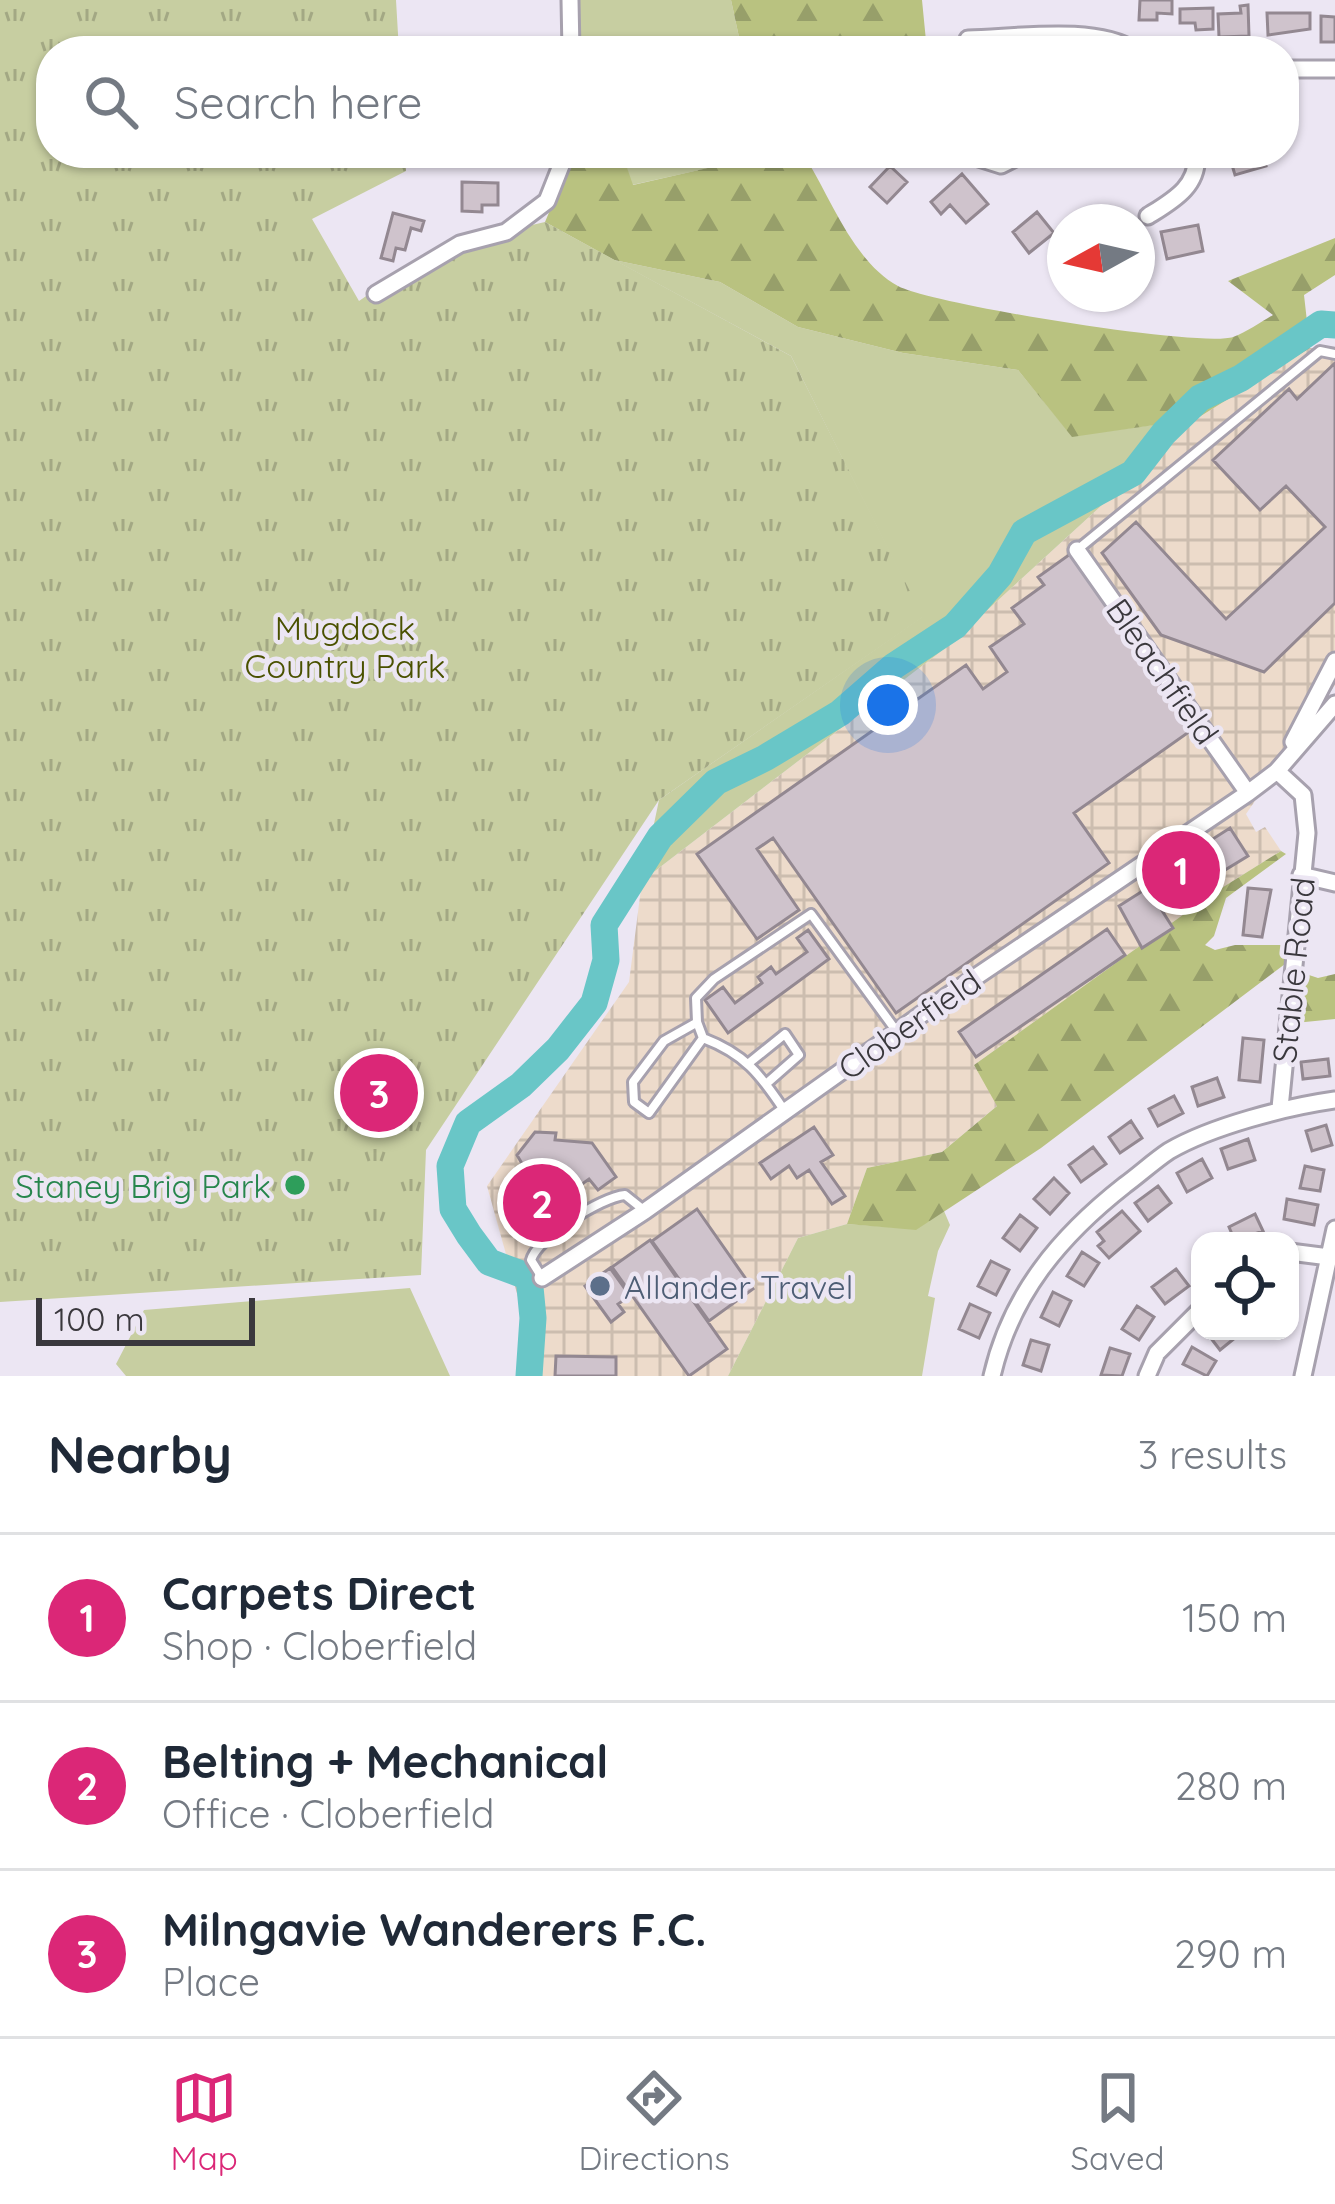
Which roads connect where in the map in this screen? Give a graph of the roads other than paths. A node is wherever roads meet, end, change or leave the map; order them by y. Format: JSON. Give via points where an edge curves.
{"nodes":[{"id":1,"x":570,"y":0,"type":"edge"},
{"id":2,"x":571,"y":36,"type":"edge"},
{"id":3,"x":1299,"y":69,"type":"edge"},
{"id":4,"x":1335,"y":70,"type":"edge"},
{"id":5,"x":560,"y":168,"type":"edge"},
{"id":6,"x":1196,"y":168,"type":"edge"},
{"id":7,"x":1155,"y":211,"type":"edge"},
{"id":8,"x":376,"y":294,"type":"dead end"},
{"id":9,"x":1335,"y":354,"type":"edge"},
{"id":10,"x":1077,"y":550,"type":"joint"},
{"id":11,"x":1335,"y":662,"type":"edge"},
{"id":12,"x":1329,"y":705,"type":"edge"},
{"id":13,"x":1277,"y":772,"type":"junction"},
{"id":14,"x":1248,"y":793,"type":"junction"},
{"id":15,"x":1301,"y":875,"type":"junction"},
{"id":16,"x":1335,"y":883,"type":"edge"},
{"id":17,"x":697,"y":1022,"type":"junction"},
{"id":18,"x":898,"y":1033,"type":"junction"},
{"id":19,"x":704,"y":1037,"type":"junction"},
{"id":20,"x":749,"y":1063,"type":"junction"},
{"id":21,"x":766,"y":1084,"type":"junction"},
{"id":22,"x":1335,"y":1100,"type":"edge"},
{"id":23,"x":1280,"y":1108,"type":"junction"},
{"id":24,"x":784,"y":1110,"type":"junction"},
{"id":25,"x":645,"y":1211,"type":"junction"},
{"id":26,"x":1335,"y":1229,"type":"edge"},
{"id":27,"x":1299,"y":1253,"type":"edge"},
{"id":28,"x":1329,"y":1257,"type":"junction"},
{"id":29,"x":542,"y":1278,"type":"joint"},
{"id":30,"x":1327,"y":1306,"type":"edge"},
{"id":31,"x":1191,"y":1319,"type":"edge"},
{"id":32,"x":992,"y":1376,"type":"edge"},
{"id":33,"x":1147,"y":1376,"type":"edge"},
{"id":34,"x":1304,"y":1376,"type":"edge"}],
"edges":[{"from":1,"to":2,"type":"street"},
{"from":3,"to":4,"type":"street"},
{"from":5,"to":8,"type":"street","via":[[547,201],[506,232],[460,244]]},
{"from":6,"to":7,"type":"street","via":[[1190,185]]},
{"from":9,"to":10,"type":"lane","via":[[1320,352]]},
{"from":10,"to":14,"type":"street","name":"Bleachfield"},
{"from":11,"to":12,"type":"street"},
{"from":12,"to":13,"type":"street"},
{"from":13,"to":14,"type":"street","name":"Cloberfield"},
{"from":13,"to":15,"type":"street","name":"Stable Road","via":[[1303,795]]},
{"from":14,"to":18,"type":"street","name":"Cloberfield"},
{"from":15,"to":16,"type":"street"},
{"from":15,"to":23,"type":"street","name":"Stable Road"},
{"from":17,"to":18,"type":"lane","via":[[696,998],[714,979],[811,914]]},
{"from":17,"to":19,"type":"lane"},
{"from":17,"to":19,"type":"lane","via":[[664,1041],[633,1082],[634,1102],[649,1113]]},
{"from":18,"to":24,"type":"street","name":"Cloberfield"},
{"from":19,"to":20,"type":"lane"},
{"from":20,"to":21,"type":"lane"},
{"from":20,"to":21,"type":"lane","via":[[785,1034],[800,1055]]},
{"from":21,"to":24,"type":"lane"},
{"from":22,"to":23,"type":"street"},
{"from":23,"to":32,"type":"street","via":[[1170,1150],[1090,1212],[1034,1274]]},
{"from":24,"to":25,"type":"street","name":"Cloberfield"},
{"from":25,"to":29,"type":"street","name":"Cloberfield"},
{"from":25,"to":29,"type":"lane","via":[[625,1195],[603,1201],[538,1245],[531,1260]]},
{"from":26,"to":28,"type":"street"},
{"from":27,"to":28,"type":"street"},
{"from":28,"to":30,"type":"street"},
{"from":30,"to":34,"type":"street"},
{"from":31,"to":33,"type":"street","via":[[1157,1353]]}]}
